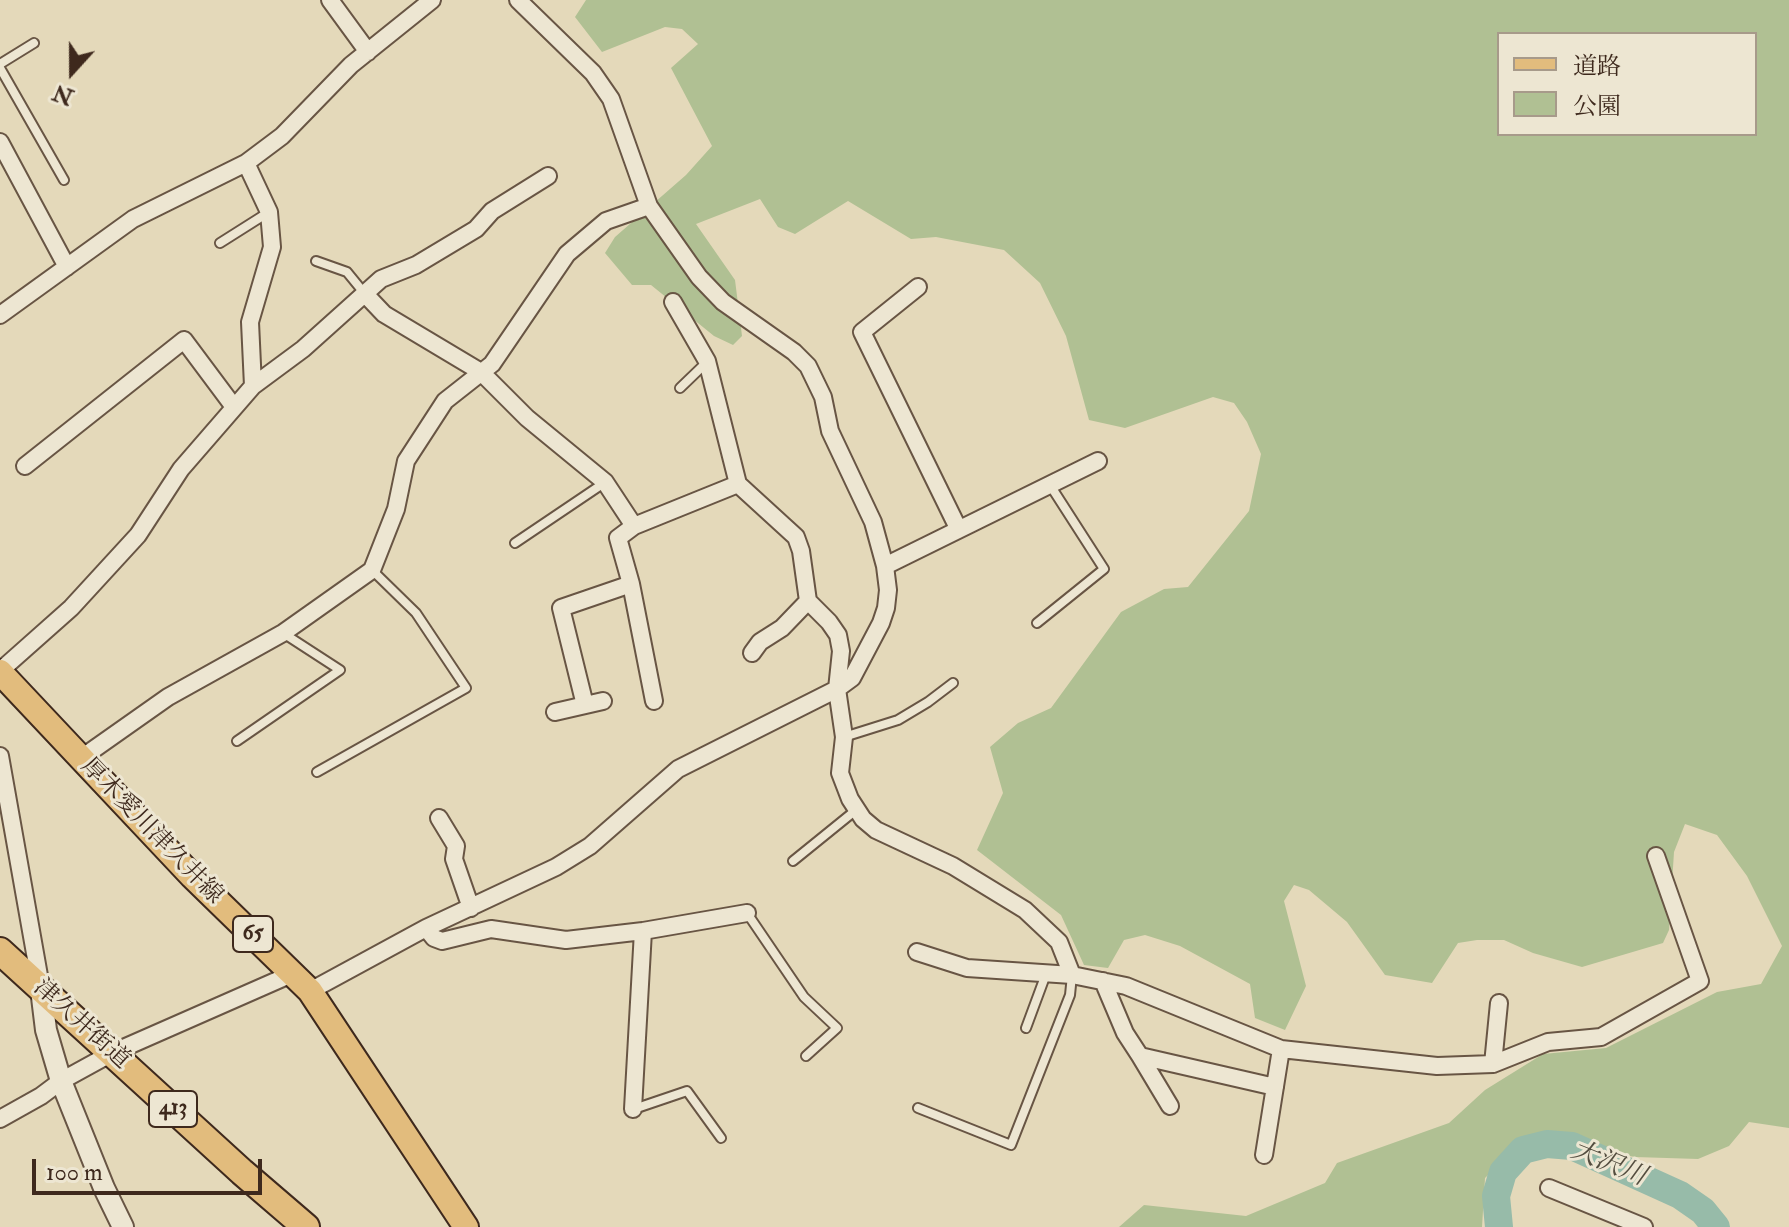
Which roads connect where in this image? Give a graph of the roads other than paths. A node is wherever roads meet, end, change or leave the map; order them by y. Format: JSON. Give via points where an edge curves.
{"nodes":[{"id":1,"x":330,"y":0,"type":"edge"},
{"id":2,"x":432,"y":0,"type":"edge"},
{"id":3,"x":518,"y":0,"type":"edge"},
{"id":4,"x":34,"y":43,"type":"dead end"},
{"id":5,"x":368,"y":52,"type":"junction"},
{"id":6,"x":0,"y":66,"type":"edge"},
{"id":7,"x":0,"y":142,"type":"edge"},
{"id":8,"x":246,"y":163,"type":"junction"},
{"id":9,"x":548,"y":176,"type":"dead end"},
{"id":10,"x":64,"y":180,"type":"dead end"},
{"id":11,"x":649,"y":206,"type":"junction"},
{"id":12,"x":269,"y":212,"type":"junction"},
{"id":13,"x":220,"y":243,"type":"dead end"},
{"id":14,"x":316,"y":261,"type":"dead end"},
{"id":15,"x":67,"y":267,"type":"junction"},
{"id":16,"x":918,"y":287,"type":"dead end"},
{"id":17,"x":365,"y":294,"type":"junction"},
{"id":18,"x":673,"y":302,"type":"dead end"},
{"id":19,"x":0,"y":315,"type":"edge"},
{"id":20,"x":707,"y":361,"type":"junction"},
{"id":21,"x":481,"y":372,"type":"junction"},
{"id":22,"x":253,"y":386,"type":"junction"},
{"id":23,"x":680,"y":388,"type":"dead end"},
{"id":24,"x":234,"y":407,"type":"junction"},
{"id":25,"x":1098,"y":461,"type":"dead end"},
{"id":26,"x":25,"y":466,"type":"dead end"},
{"id":27,"x":605,"y":482,"type":"junction"},
{"id":28,"x":738,"y":484,"type":"junction"},
{"id":29,"x":1050,"y":485,"type":"junction"},
{"id":30,"x":634,"y":526,"type":"junction"},
{"id":31,"x":958,"y":528,"type":"junction"},
{"id":32,"x":515,"y":543,"type":"dead end"},
{"id":33,"x":885,"y":566,"type":"junction"},
{"id":34,"x":372,"y":570,"type":"junction"},
{"id":35,"x":631,"y":584,"type":"junction"},
{"id":36,"x":808,"y":601,"type":"junction"},
{"id":37,"x":1037,"y":623,"type":"dead end"},
{"id":38,"x":283,"y":633,"type":"junction"},
{"id":39,"x":752,"y":653,"type":"dead end"},
{"id":40,"x":0,"y":672,"type":"edge"},
{"id":41,"x":953,"y":683,"type":"dead end"},
{"id":42,"x":837,"y":689,"type":"junction"},
{"id":43,"x":603,"y":701,"type":"dead end"},
{"id":44,"x":654,"y":701,"type":"dead end"},
{"id":45,"x":585,"y":705,"type":"junction"},
{"id":46,"x":555,"y":712,"type":"dead end"},
{"id":47,"x":844,"y":737,"type":"junction"},
{"id":48,"x":237,"y":741,"type":"dead end"},
{"id":49,"x":0,"y":756,"type":"edge"},
{"id":50,"x":80,"y":759,"type":"junction"},
{"id":51,"x":317,"y":772,"type":"dead end"},
{"id":52,"x":856,"y":810,"type":"junction"},
{"id":53,"x":439,"y":818,"type":"dead end"},
{"id":54,"x":1656,"y":856,"type":"dead end"},
{"id":55,"x":793,"y":861,"type":"dead end"},
{"id":56,"x":471,"y":908,"type":"junction"},
{"id":57,"x":747,"y":913,"type":"joint"},
{"id":58,"x":426,"y":928,"type":"junction"},
{"id":59,"x":643,"y":931,"type":"junction"},
{"id":60,"x":0,"y":951,"type":"edge"},
{"id":61,"x":917,"y":952,"type":"dead end"},
{"id":62,"x":1046,"y":974,"type":"junction"},
{"id":63,"x":1072,"y":975,"type":"junction"},
{"id":64,"x":1103,"y":981,"type":"junction"},
{"id":65,"x":302,"y":982,"type":"junction"},
{"id":66,"x":41,"y":989,"type":"junction"},
{"id":67,"x":1499,"y":1003,"type":"dead end"},
{"id":68,"x":1026,"y":1028,"type":"dead end"},
{"id":69,"x":1281,"y":1049,"type":"junction"},
{"id":70,"x":112,"y":1053,"type":"junction"},
{"id":71,"x":806,"y":1056,"type":"dead end"},
{"id":72,"x":1140,"y":1056,"type":"junction"},
{"id":73,"x":1493,"y":1064,"type":"junction"},
{"id":74,"x":61,"y":1081,"type":"junction"},
{"id":75,"x":1275,"y":1087,"type":"junction"},
{"id":76,"x":1170,"y":1106,"type":"dead end"},
{"id":77,"x":918,"y":1108,"type":"dead end"},
{"id":78,"x":633,"y":1109,"type":"joint"},
{"id":79,"x":0,"y":1119,"type":"edge"},
{"id":80,"x":721,"y":1138,"type":"dead end"},
{"id":81,"x":1264,"y":1155,"type":"dead end"},
{"id":82,"x":1549,"y":1188,"type":"dead end"},
{"id":83,"x":123,"y":1227,"type":"edge"},
{"id":84,"x":306,"y":1227,"type":"edge"},
{"id":85,"x":466,"y":1227,"type":"edge"},
{"id":86,"x":1644,"y":1227,"type":"edge"}],
"edges":[{"from":1,"to":5,"type":"street"},
{"from":2,"to":5,"type":"street"},
{"from":3,"to":11,"type":"street","via":[[593,73],[611,99]]},
{"from":4,"to":6,"type":"lane"},
{"from":5,"to":8,"type":"street","via":[[282,136]]},
{"from":6,"to":10,"type":"lane"},
{"from":7,"to":15,"type":"street"},
{"from":8,"to":12,"type":"street"},
{"from":8,"to":15,"type":"street","via":[[133,219]]},
{"from":9,"to":17,"type":"street","via":[[492,211],[476,229],[381,279]]},
{"from":11,"to":21,"type":"street","via":[[606,221],[567,254],[492,364]]},
{"from":11,"to":33,"type":"street","via":[[723,302],[808,366],[823,397],[830,431],[873,522]]},
{"from":12,"to":13,"type":"lane"},
{"from":12,"to":22,"type":"street","via":[[272,247],[250,322]]},
{"from":14,"to":17,"type":"lane","via":[[347,272]]},
{"from":15,"to":19,"type":"street"},
{"from":16,"to":31,"type":"street","via":[[862,332]]},
{"from":17,"to":21,"type":"street","via":[[384,314]]},
{"from":17,"to":22,"type":"street"},
{"from":18,"to":20,"type":"street"},
{"from":20,"to":23,"type":"lane"},
{"from":20,"to":28,"type":"street"},
{"from":21,"to":27,"type":"street"},
{"from":21,"to":34,"type":"street","via":[[445,401],[406,461],[396,509]]},
{"from":22,"to":24,"type":"street"},
{"from":24,"to":26,"type":"street","via":[[184,340]]},
{"from":24,"to":40,"type":"street","via":[[181,469],[138,535],[71,608]]},
{"from":25,"to":29,"type":"street"},
{"from":27,"to":30,"type":"street"},
{"from":27,"to":32,"type":"lane"},
{"from":28,"to":30,"type":"street"},
{"from":28,"to":36,"type":"street","via":[[796,537]]},
{"from":29,"to":31,"type":"street"},
{"from":29,"to":37,"type":"lane","via":[[1104,569]]},
{"from":30,"to":35,"type":"street","via":[[618,538]]},
{"from":31,"to":33,"type":"street"},
{"from":33,"to":42,"type":"street","via":[[888,590],[881,623],[852,678]]},
{"from":34,"to":38,"type":"street"},
{"from":34,"to":51,"type":"lane","via":[[416,613],[466,688]]},
{"from":35,"to":44,"type":"street"},
{"from":35,"to":45,"type":"street","via":[[561,608]]},
{"from":36,"to":39,"type":"street"},
{"from":36,"to":42,"type":"street","via":[[838,635]]},
{"from":38,"to":48,"type":"lane","via":[[340,670]]},
{"from":38,"to":50,"type":"street","via":[[168,697]]},
{"from":40,"to":50,"type":"main road","name":"厚木愛川津久井線","number":"65"},
{"from":41,"to":47,"type":"lane","via":[[898,720]]},
{"from":42,"to":47,"type":"street"},
{"from":42,"to":56,"type":"street","via":[[678,769],[590,846]]},
{"from":43,"to":45,"type":"street"},
{"from":45,"to":46,"type":"street"},
{"from":47,"to":52,"type":"street","via":[[840,773]]},
{"from":49,"to":66,"type":"street"},
{"from":50,"to":65,"type":"main road","name":"厚木愛川津久井線","number":"65"},
{"from":52,"to":55,"type":"lane"},
{"from":52,"to":63,"type":"street","via":[[888,837],[953,866],[1025,910],[1059,942]]},
{"from":53,"to":56,"type":"street","via":[[456,846],[454,859]]},
{"from":54,"to":73,"type":"street","via":[[1700,981],[1601,1037],[1548,1042]]},
{"from":56,"to":58,"type":"street"},
{"from":57,"to":59,"type":"street"},
{"from":57,"to":71,"type":"lane","via":[[804,997],[837,1028]]},
{"from":58,"to":59,"type":"street","via":[[447,942],[491,929],[566,940]]},
{"from":58,"to":65,"type":"street"},
{"from":59,"to":78,"type":"street"},
{"from":60,"to":66,"type":"highway","name":"津久井街道","number":"413"},
{"from":61,"to":62,"type":"street","via":[[967,968]]},
{"from":62,"to":63,"type":"street"},
{"from":62,"to":68,"type":"lane"},
{"from":63,"to":64,"type":"street"},
{"from":63,"to":77,"type":"lane","via":[[1070,995],[1011,1145]]},
{"from":64,"to":69,"type":"street","via":[[1146,993]]},
{"from":64,"to":72,"type":"street"},
{"from":65,"to":70,"type":"street"},
{"from":65,"to":85,"type":"main road","name":"厚木愛川津久井線","number":"65"},
{"from":66,"to":70,"type":"highway","name":"津久井街道","number":"413"},
{"from":66,"to":74,"type":"street"},
{"from":67,"to":73,"type":"street"},
{"from":69,"to":73,"type":"street","via":[[1437,1066]]},
{"from":69,"to":75,"type":"street"},
{"from":70,"to":74,"type":"street"},
{"from":70,"to":84,"type":"highway","name":"津久井街道","number":"413"},
{"from":72,"to":75,"type":"street"},
{"from":72,"to":76,"type":"street"},
{"from":74,"to":79,"type":"street"},
{"from":74,"to":83,"type":"street"},
{"from":75,"to":81,"type":"street"},
{"from":78,"to":80,"type":"lane","via":[[687,1091]]},
{"from":82,"to":86,"type":"street"}]}
